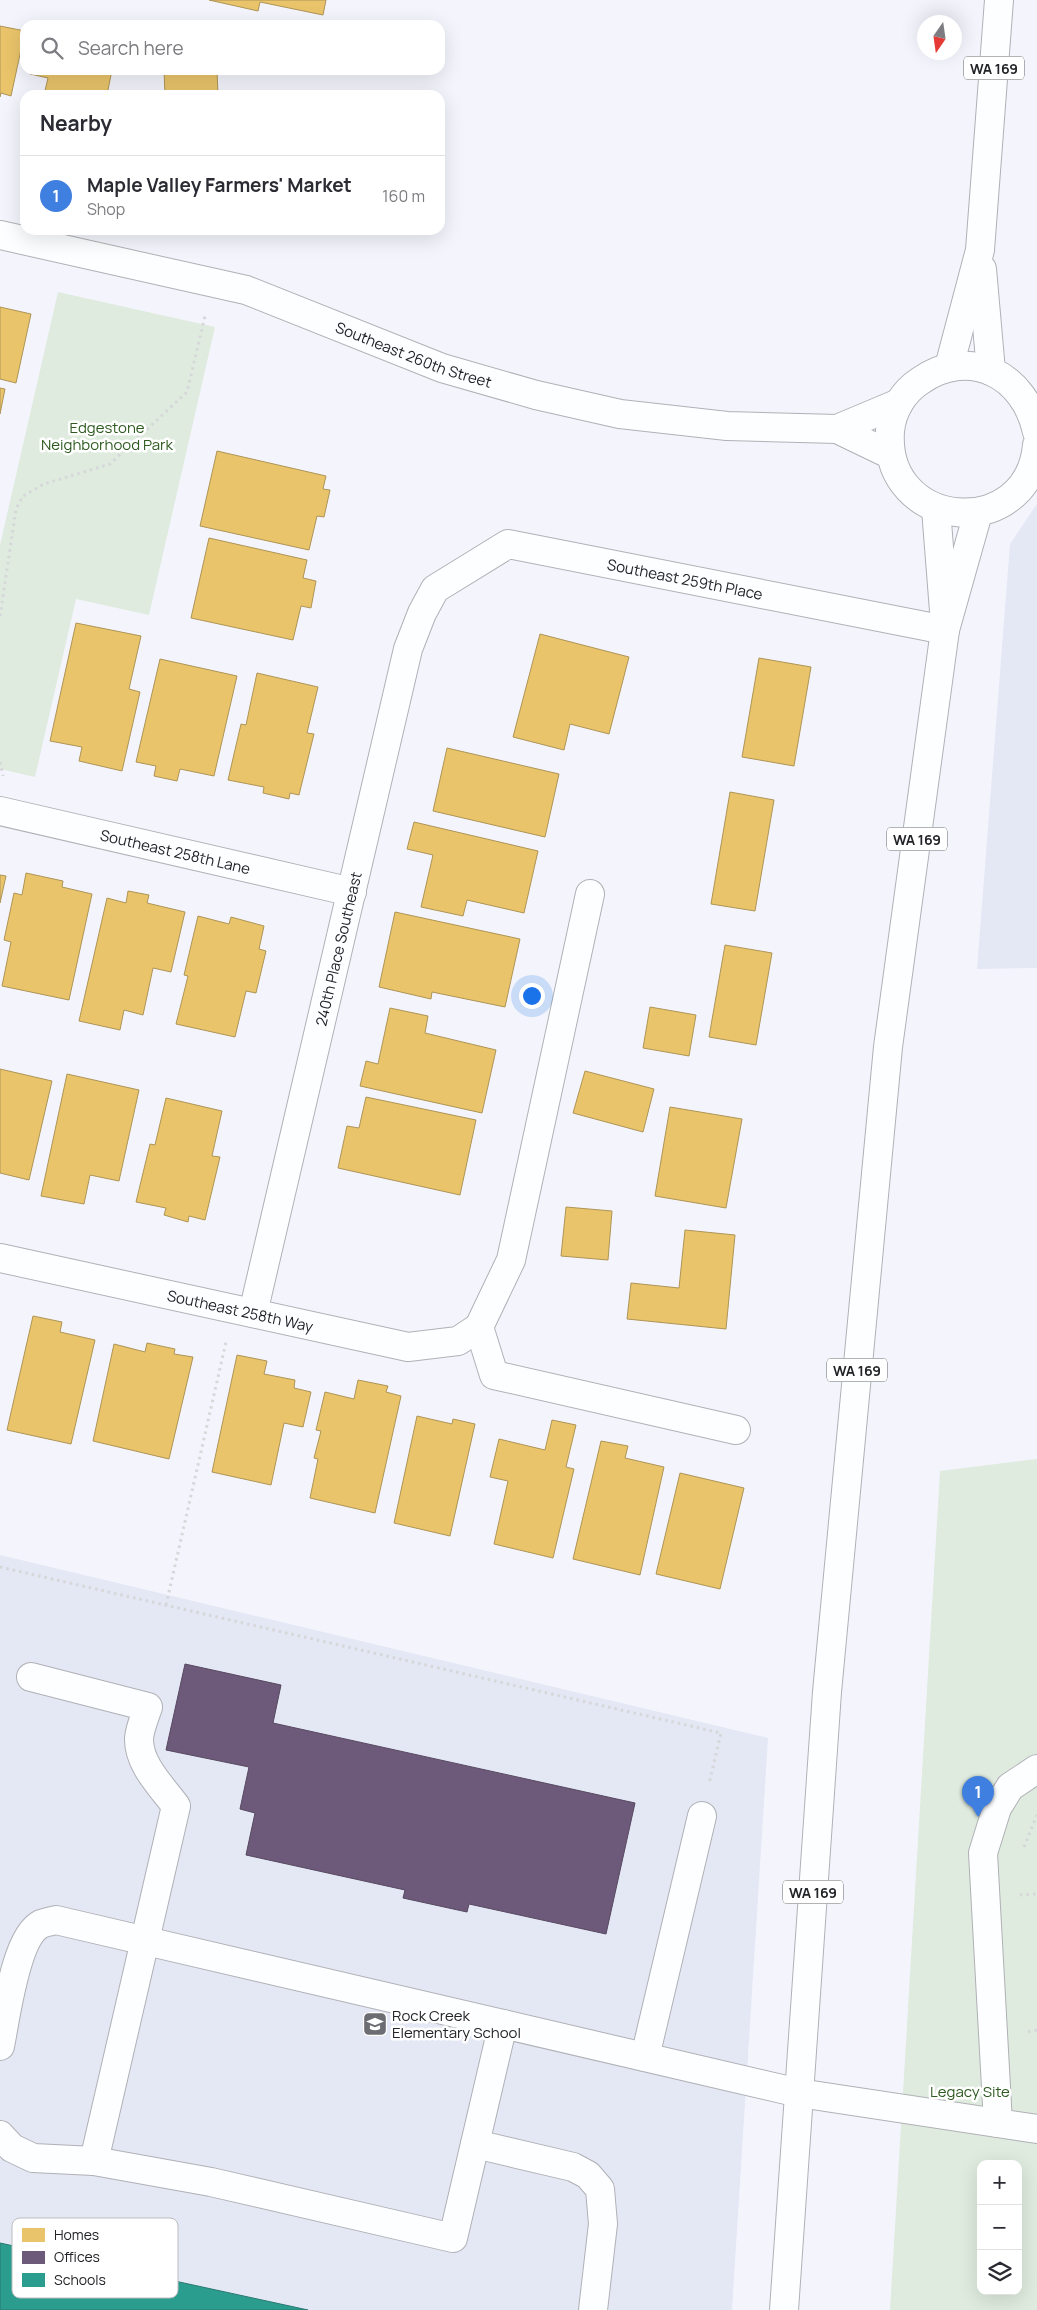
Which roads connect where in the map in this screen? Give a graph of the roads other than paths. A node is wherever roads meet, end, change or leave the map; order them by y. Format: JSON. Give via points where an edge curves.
{"nodes":[{"id":1,"x":999,"y":0,"type":"edge"},
{"id":2,"x":0,"y":235,"type":"edge"},
{"id":3,"x":980,"y":250,"type":"junction"},
{"id":4,"x":949,"y":367,"type":"junction"},
{"id":5,"x":991,"y":371,"type":"junction"},
{"id":6,"x":899,"y":403,"type":"junction"},
{"id":7,"x":837,"y":429,"type":"junction"},
{"id":8,"x":1036,"y":437,"type":"edge"},
{"id":9,"x":891,"y":455,"type":"junction"},
{"id":10,"x":936,"y":509,"type":"junction"},
{"id":11,"x":978,"y":513,"type":"junction"},
{"id":12,"x":435,"y":589,"type":"joint"},
{"id":13,"x":945,"y":630,"type":"junction"},
{"id":14,"x":0,"y":811,"type":"edge"},
{"id":15,"x":352,"y":892,"type":"junction"},
{"id":16,"x":590,"y":894,"type":"dead end"},
{"id":17,"x":0,"y":1258,"type":"edge"},
{"id":18,"x":243,"y":1311,"type":"junction"},
{"id":19,"x":479,"y":1327,"type":"junction"},
{"id":20,"x":736,"y":1430,"type":"dead end"},
{"id":21,"x":31,"y":1676,"type":"dead end"},
{"id":22,"x":1037,"y":1769,"type":"edge"},
{"id":23,"x":702,"y":1816,"type":"road end"},
{"id":24,"x":145,"y":1941,"type":"junction"},
{"id":25,"x":503,"y":2024,"type":"junction"},
{"id":26,"x":0,"y":2046,"type":"edge"},
{"id":27,"x":645,"y":2057,"type":"junction"},
{"id":28,"x":798,"y":2093,"type":"junction"},
{"id":29,"x":998,"y":2124,"type":"junction"},
{"id":30,"x":1037,"y":2129,"type":"edge"},
{"id":31,"x":0,"y":2135,"type":"edge"},
{"id":32,"x":475,"y":2144,"type":"junction"},
{"id":33,"x":94,"y":2161,"type":"junction"},
{"id":34,"x":593,"y":2310,"type":"edge"},
{"id":35,"x":784,"y":2310,"type":"edge"}],
"edges":[{"from":1,"to":3,"type":"main road","number":"WA 169"},
{"from":2,"to":7,"type":"main road","name":"Southeast 260th Street","via":[[246,290],[442,368],[545,397],[620,414],[727,426]]},
{"from":3,"to":4,"type":"main road","number":"WA 169"},
{"from":3,"to":5,"type":"main road","number":"WA 169"},
{"from":4,"to":5,"type":"main road","via":[[970,366]]},
{"from":4,"to":6,"type":"main road","via":[[929,374],[912,386]]},
{"from":5,"to":8,"type":"main road","via":[[1009,381],[1024,396]]},
{"from":6,"to":7,"type":"main road","name":"Southeast 260th Street"},
{"from":6,"to":9,"type":"main road","via":[[891,422]]},
{"from":7,"to":9,"type":"main road","name":"Southeast 260th Street"},
{"from":8,"to":11,"type":"main road","via":[[1028,476],[1015,493]]},
{"from":9,"to":10,"type":"main road","via":[[903,483]]},
{"from":10,"to":11,"type":"main road"},
{"from":10,"to":13,"type":"main road","number":"WA 169"},
{"from":11,"to":13,"type":"main road","number":"WA 169"},
{"from":12,"to":13,"type":"main road","name":"Southeast 259th Place","via":[[508,544]]},
{"from":12,"to":15,"type":"main road","name":"240th Place Southeast","via":[[408,649]]},
{"from":13,"to":28,"type":"main road","number":"WA 169","via":[[888,1047],[827,1692]]},
{"from":14,"to":15,"type":"main road","name":"Southeast 258th Lane"},
{"from":15,"to":18,"type":"main road","name":"240th Place Southeast"},
{"from":16,"to":19,"type":"main road","via":[[511,1260]]},
{"from":17,"to":18,"type":"main road","name":"Southeast 258th Way"},
{"from":18,"to":19,"type":"main road","name":"Southeast 258th Way","via":[[408,1347],[458,1341]]},
{"from":19,"to":20,"type":"main road","via":[[494,1375]]},
{"from":21,"to":24,"type":"main road","via":[[148,1707],[139,1738],[143,1758],[176,1806]]},
{"from":22,"to":29,"type":"main road","via":[[1010,1787],[997,1808],[983,1853]]},
{"from":23,"to":27,"type":"main road"},
{"from":24,"to":25,"type":"main road"},
{"from":24,"to":26,"type":"main road","via":[[56,1920],[40,1925],[26,1941],[18,1961]]},
{"from":24,"to":33,"type":"main road"},
{"from":25,"to":27,"type":"main road"},
{"from":25,"to":32,"type":"main road"},
{"from":27,"to":28,"type":"main road"},
{"from":28,"to":29,"type":"main road"},
{"from":28,"to":35,"type":"main road","number":"WA 169"},
{"from":29,"to":30,"type":"main road"},
{"from":31,"to":33,"type":"main road","via":[[12,2148],[34,2158]]},
{"from":32,"to":33,"type":"main road","via":[[453,2238],[212,2182]]},
{"from":32,"to":34,"type":"main road","via":[[573,2167],[588,2175],[600,2189],[603,2224]]}]}
